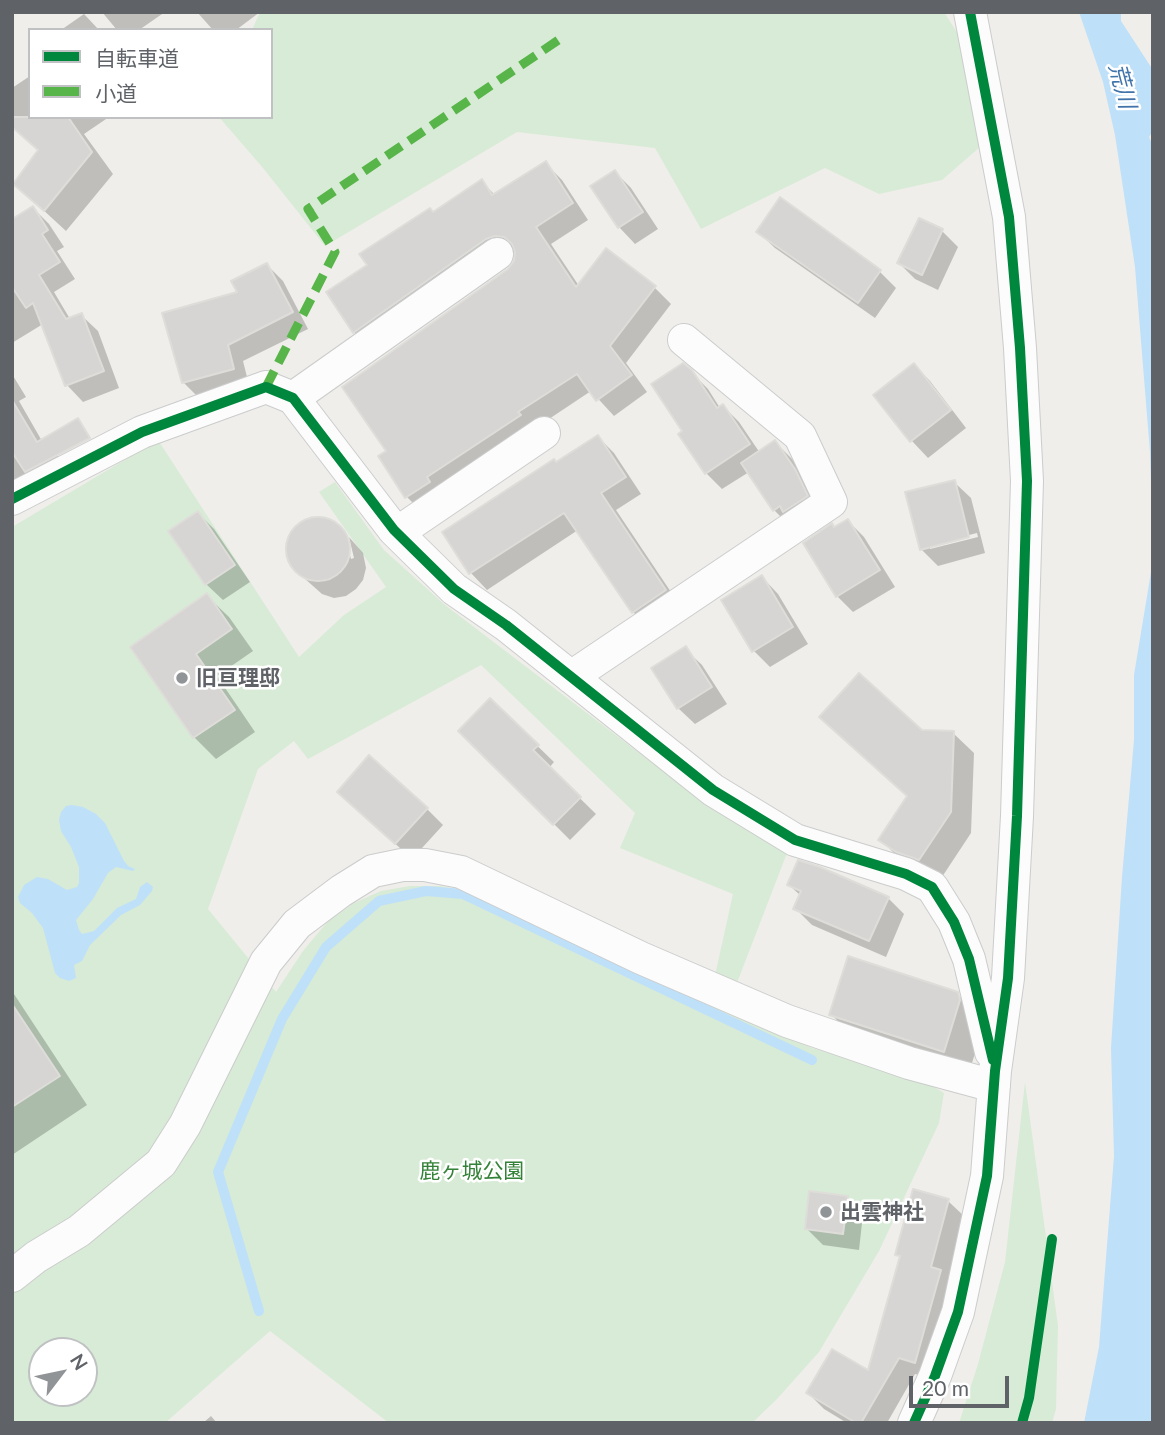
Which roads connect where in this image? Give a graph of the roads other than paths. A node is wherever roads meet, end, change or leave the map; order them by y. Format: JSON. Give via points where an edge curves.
{"nodes":[{"id":1,"x":970,"y":12,"type":"edge"},
{"id":2,"x":498,"y":254,"type":"dead end"},
{"id":3,"x":684,"y":340,"type":"dead end"},
{"id":4,"x":293,"y":398,"type":"junction"},
{"id":5,"x":544,"y":433,"type":"dead end"},
{"id":6,"x":12,"y":499,"type":"edge"},
{"id":7,"x":397,"y":533,"type":"junction"},
{"id":8,"x":570,"y":677,"type":"junction"},
{"id":9,"x":994,"y":1079,"type":"junction"},
{"id":10,"x":12,"y":1276,"type":"edge"},
{"id":11,"x":919,"y":1412,"type":"edge"},
{"id":12,"x":900,"y":1423,"type":"edge"}],
"edges":[{"from":1,"to":9,"type":"street","via":[[1009,216],[1027,481],[1012,910]]},
{"from":2,"to":4,"type":"street"},
{"from":3,"to":8,"type":"street","via":[[800,436],[831,502]]},
{"from":4,"to":6,"type":"street","via":[[266,387],[142,432]]},
{"from":4,"to":7,"type":"street"},
{"from":5,"to":7,"type":"street"},
{"from":7,"to":8,"type":"street","via":[[454,589]]},
{"from":8,"to":9,"type":"street","via":[[713,790],[795,840],[906,874],[932,887],[954,922],[969,959]]},
{"from":9,"to":10,"type":"street","via":[[909,1063],[787,1021],[461,872],[402,865],[373,871],[297,924],[266,962],[185,1125],[161,1163],[79,1231]]},
{"from":9,"to":11,"type":"street","via":[[987,1176],[974,1246],[958,1312]]},
{"from":11,"to":12,"type":"street"}]}
